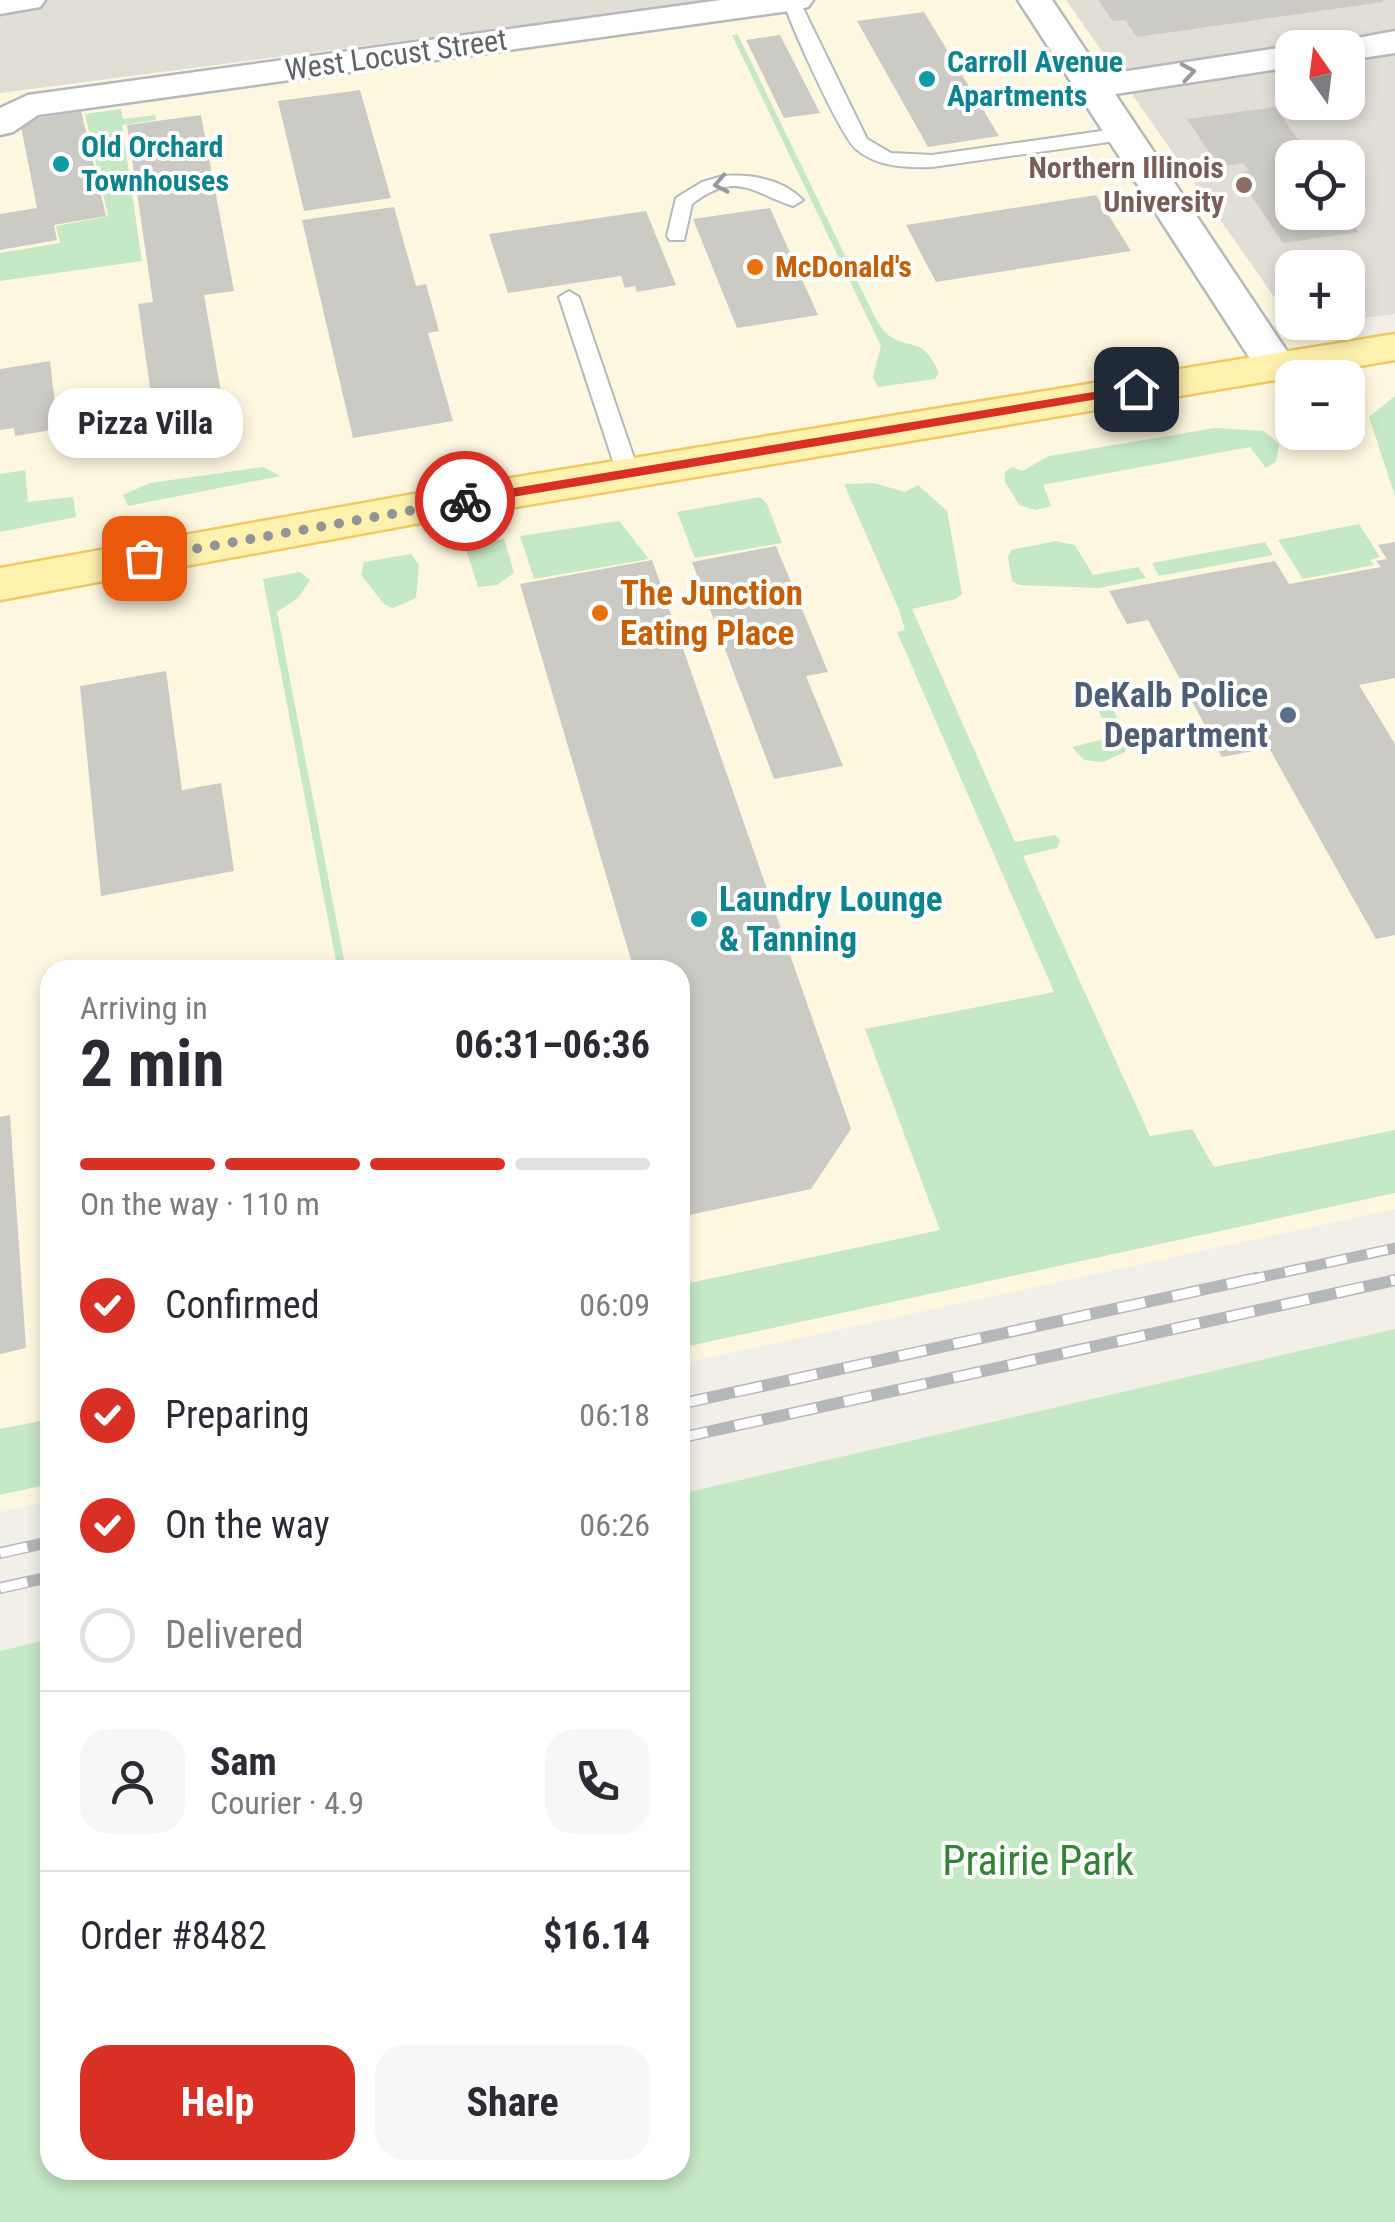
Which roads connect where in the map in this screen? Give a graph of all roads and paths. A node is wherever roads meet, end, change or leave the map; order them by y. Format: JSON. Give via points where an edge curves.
{"nodes":[{"id":1,"x":28,"y":0,"type":"edge"},
{"id":2,"x":794,"y":0,"type":"edge"},
{"id":3,"x":1034,"y":0,"type":"edge"},
{"id":4,"x":0,"y":4,"type":"edge"},
{"id":5,"x":1395,"y":42,"type":"edge"},
{"id":6,"x":1365,"y":46,"type":"edge"},
{"id":7,"x":1275,"y":60,"type":"edge"},
{"id":8,"x":1092,"y":87,"type":"junction"},
{"id":9,"x":0,"y":124,"type":"edge"},
{"id":10,"x":1122,"y":134,"type":"junction"},
{"id":11,"x":785,"y":194,"type":"dead end"},
{"id":12,"x":677,"y":236,"type":"dead end"},
{"id":13,"x":569,"y":297,"type":"dead end"},
{"id":14,"x":1395,"y":347,"type":"edge"},
{"id":15,"x":1313,"y":360,"type":"edge"},
{"id":16,"x":1275,"y":366,"type":"joint"},
{"id":17,"x":628,"y":473,"type":"junction"},
{"id":18,"x":0,"y":584,"type":"edge"}],
"edges":[{"from":1,"to":4,"type":"street"},
{"from":2,"to":9,"type":"street","name":"West Locust Street","via":[[28,106]]},
{"from":2,"to":10,"type":"lane","via":[[859,142],[873,155],[901,163],[932,161]]},
{"from":3,"to":8,"type":"street"},
{"from":5,"to":6,"type":"street"},
{"from":8,"to":7,"type":"street","one_way":true},
{"from":8,"to":10,"type":"street"},
{"from":10,"to":16,"type":"street"},
{"from":11,"to":12,"type":"lane","one_way":true,"via":[[744,180],[706,186],[683,202]]},
{"from":13,"to":17,"type":"lane"},
{"from":14,"to":15,"type":"main road"},
{"from":16,"to":17,"type":"main road"},
{"from":17,"to":18,"type":"main road"}]}
